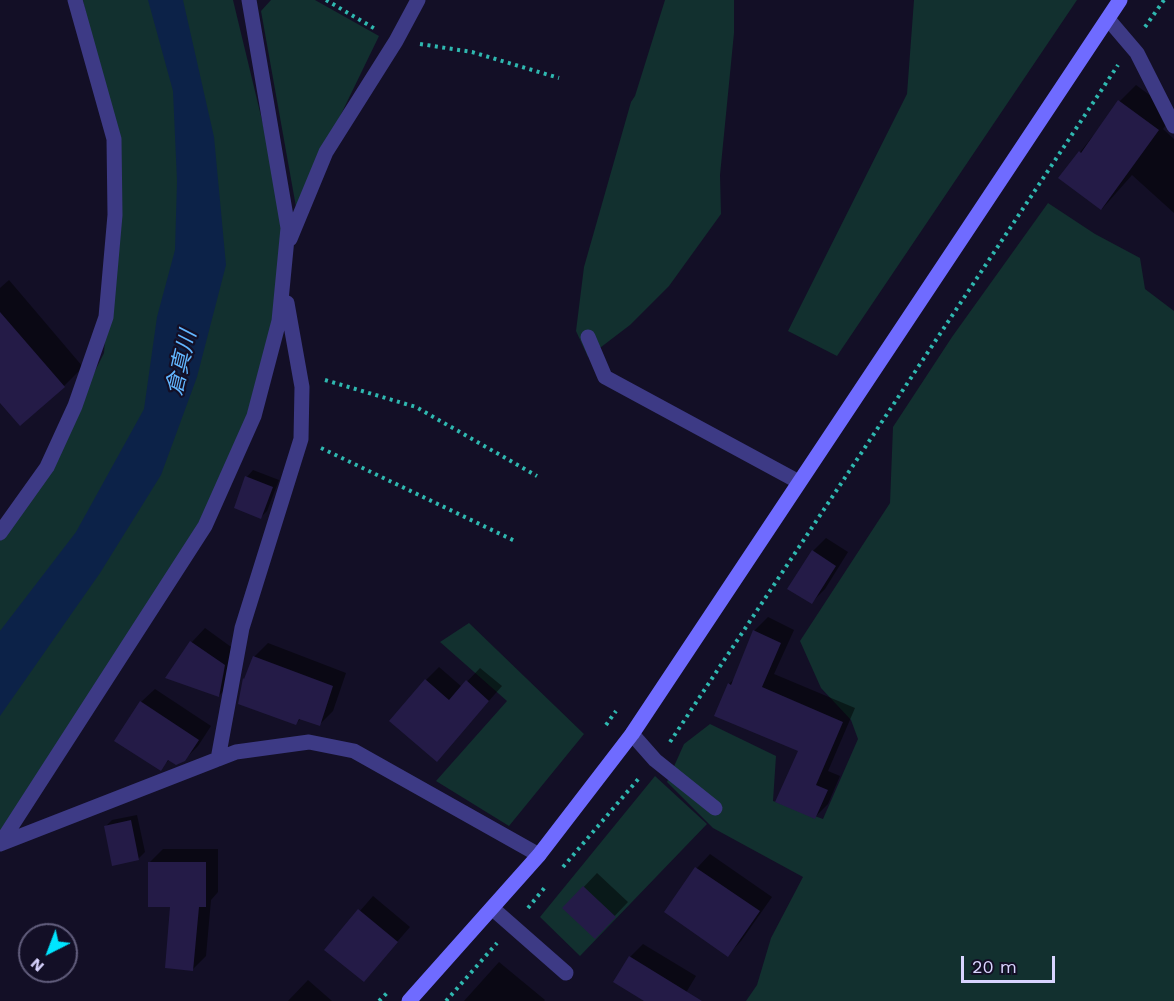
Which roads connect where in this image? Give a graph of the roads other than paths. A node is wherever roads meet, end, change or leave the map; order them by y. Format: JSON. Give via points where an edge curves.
{"nodes":[{"id":1,"x":75,"y":0,"type":"edge"},
{"id":2,"x":249,"y":0,"type":"edge"},
{"id":3,"x":418,"y":0,"type":"edge"},
{"id":4,"x":1120,"y":0,"type":"edge"},
{"id":5,"x":1108,"y":18,"type":"junction"},
{"id":6,"x":1174,"y":126,"type":"edge"},
{"id":7,"x":286,"y":250,"type":"junction"},
{"id":8,"x":283,"y":282,"type":"junction"},
{"id":9,"x":588,"y":337,"type":"dead end"},
{"id":10,"x":799,"y":482,"type":"junction"},
{"id":11,"x":0,"y":533,"type":"edge"},
{"id":12,"x":632,"y":734,"type":"junction"},
{"id":13,"x":218,"y":759,"type":"junction"},
{"id":14,"x":715,"y":808,"type":"dead end"},
{"id":15,"x":539,"y":855,"type":"junction"},
{"id":16,"x":492,"y":908,"type":"junction"},
{"id":17,"x":566,"y":973,"type":"dead end"},
{"id":18,"x":409,"y":1001,"type":"edge"}],
"edges":[{"from":1,"to":11,"type":"street","via":[[114,139],[115,215],[106,316],[75,406],[47,467]]},
{"from":2,"to":7,"type":"street","via":[[288,228]]},
{"from":3,"to":7,"type":"street","via":[[326,152]]},
{"from":4,"to":5,"type":"street"},
{"from":5,"to":6,"type":"street","via":[[1137,53]]},
{"from":5,"to":10,"type":"street"},
{"from":7,"to":8,"type":"street"},
{"from":8,"to":13,"type":"street","via":[[302,387],[301,439],[242,628]]},
{"from":8,"to":13,"type":"street","via":[[279,321],[254,416],[205,526],[0,844]]},
{"from":9,"to":10,"type":"street","via":[[605,377]]},
{"from":10,"to":12,"type":"street"},
{"from":12,"to":14,"type":"street","via":[[655,760]]},
{"from":12,"to":15,"type":"street"},
{"from":13,"to":15,"type":"street","via":[[236,752],[309,742],[354,751]]},
{"from":15,"to":16,"type":"street"},
{"from":16,"to":17,"type":"street"},
{"from":16,"to":18,"type":"street"}]}
